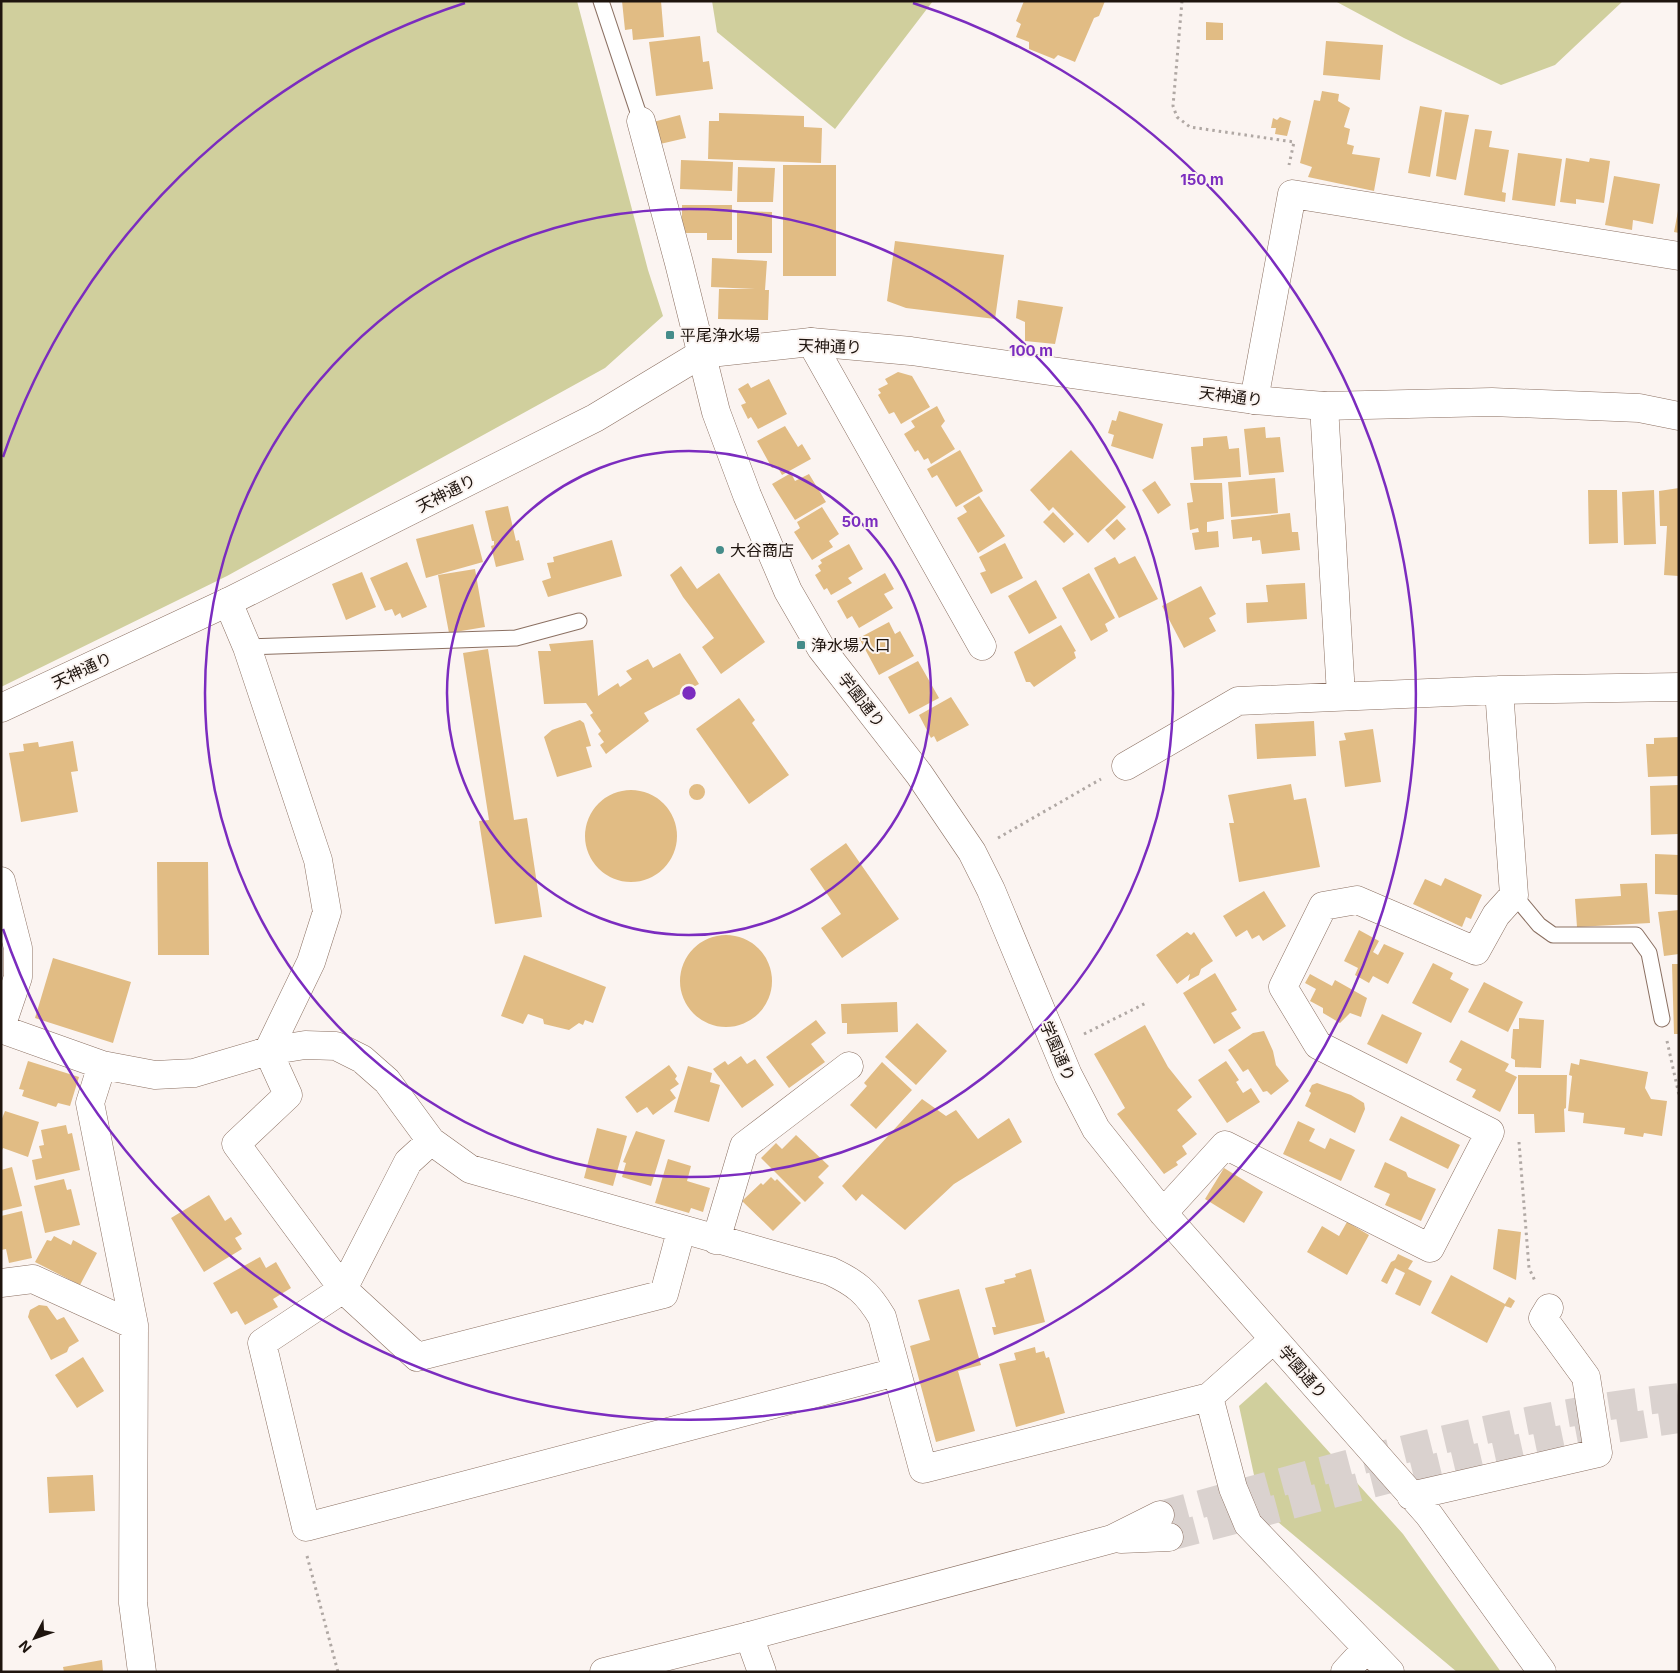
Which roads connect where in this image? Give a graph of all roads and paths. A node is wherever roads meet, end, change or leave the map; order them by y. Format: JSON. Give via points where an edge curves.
{"nodes":[{"id":1,"x":601,"y":1,"type":"edge"},
{"id":2,"x":1182,"y":1,"type":"edge"},
{"id":3,"x":641,"y":121,"type":"joint"},
{"id":4,"x":1292,"y":194,"type":"junction"},
{"id":5,"x":1679,"y":256,"type":"edge"},
{"id":6,"x":811,"y":342,"type":"junction"},
{"id":7,"x":702,"y":354,"type":"junction"},
{"id":8,"x":1254,"y":400,"type":"junction"},
{"id":9,"x":1324,"y":406,"type":"junction"},
{"id":10,"x":1679,"y":416,"type":"edge"},
{"id":11,"x":228,"y":602,"type":"junction"},
{"id":12,"x":579,"y":620,"type":"dead end"},
{"id":13,"x":982,"y":646,"type":"dead end"},
{"id":14,"x":247,"y":647,"type":"junction"},
{"id":15,"x":1679,"y":687,"type":"edge"},
{"id":16,"x":1499,"y":690,"type":"junction"},
{"id":17,"x":1341,"y":695,"type":"junction"},
{"id":18,"x":1,"y":708,"type":"edge"},
{"id":19,"x":1126,"y":766,"type":"joint"},
{"id":20,"x":972,"y":852,"type":"junction"},
{"id":21,"x":1,"y":882,"type":"edge"},
{"id":22,"x":1514,"y":895,"type":"junction"},
{"id":23,"x":1148,"y":1002,"type":"dead end"},
{"id":24,"x":1662,"y":1018,"type":"joint"},
{"id":25,"x":1,"y":1028,"type":"edge"},
{"id":26,"x":1056,"y":1047,"type":"junction"},
{"id":27,"x":268,"y":1051,"type":"junction"},
{"id":28,"x":102,"y":1065,"type":"junction"},
{"id":29,"x":849,"y":1066,"type":"dead end"},
{"id":30,"x":1679,"y":1095,"type":"edge"},
{"id":31,"x":1490,"y":1132,"type":"junction"},
{"id":32,"x":431,"y":1141,"type":"junction"},
{"id":33,"x":1163,"y":1213,"type":"junction"},
{"id":34,"x":681,"y":1230,"type":"junction"},
{"id":35,"x":716,"y":1240,"type":"junction"},
{"id":36,"x":1,"y":1283,"type":"edge"},
{"id":37,"x":343,"y":1289,"type":"junction"},
{"id":38,"x":1549,"y":1308,"type":"joint"},
{"id":39,"x":134,"y":1325,"type":"junction"},
{"id":40,"x":1274,"y":1339,"type":"junction"},
{"id":41,"x":896,"y":1372,"type":"junction"},
{"id":42,"x":1209,"y":1397,"type":"junction"},
{"id":43,"x":1411,"y":1496,"type":"junction"},
{"id":44,"x":1164,"y":1526,"type":"tunnel mouth"},
{"id":45,"x":313,"y":1579,"type":"dead end"},
{"id":46,"x":749,"y":1636,"type":"junction"},
{"id":47,"x":1367,"y":1648,"type":"junction"},
{"id":48,"x":142,"y":1672,"type":"edge"},
{"id":49,"x":338,"y":1672,"type":"edge"},
{"id":50,"x":604,"y":1672,"type":"edge"},
{"id":51,"x":762,"y":1672,"type":"edge"},
{"id":52,"x":1345,"y":1672,"type":"edge"},
{"id":53,"x":1390,"y":1672,"type":"edge"},
{"id":54,"x":1542,"y":1672,"type":"edge"}],
"edges":[{"from":1,"to":3,"type":"lane"},
{"from":2,"to":4,"type":"path","via":[[1173,106],[1178,117],[1190,127],[1294,142],[1286,182]]},
{"from":3,"to":7,"type":"street","name":"学園通り"},
{"from":4,"to":5,"type":"street"},
{"from":4,"to":8,"type":"street"},
{"from":6,"to":7,"type":"street","name":"天神通り"},
{"from":6,"to":8,"type":"street","name":"天神通り","via":[[910,351]]},
{"from":6,"to":13,"type":"street"},
{"from":7,"to":11,"type":"street","name":"天神通り","via":[[595,418]]},
{"from":7,"to":20,"type":"street","name":"学園通り","via":[[716,412],[788,591],[821,648],[919,774]]},
{"from":8,"to":9,"type":"street","name":"天神通り"},
{"from":9,"to":10,"type":"street","name":"天神通り","via":[[1492,402],[1639,408]]},
{"from":9,"to":17,"type":"street"},
{"from":11,"to":14,"type":"street"},
{"from":11,"to":18,"type":"street","name":"天神通り"},
{"from":12,"to":14,"type":"lane","via":[[516,638]]},
{"from":14,"to":27,"type":"street","via":[[318,860],[327,912],[311,962]]},
{"from":15,"to":16,"type":"street"},
{"from":16,"to":17,"type":"street"},
{"from":16,"to":22,"type":"street"},
{"from":17,"to":19,"type":"street","via":[[1238,701]]},
{"from":19,"to":20,"type":"path"},
{"from":20,"to":26,"type":"street","name":"学園通り"},
{"from":21,"to":25,"type":"street","via":[[18,948],[18,977]]},
{"from":22,"to":24,"type":"lane","via":[[1539,925],[1553,935],[1636,935],[1649,953]]},
{"from":22,"to":31,"type":"street","via":[[1496,915],[1476,951],[1357,900],[1323,906],[1283,988],[1318,1045]]},
{"from":23,"to":26,"type":"path"},
{"from":24,"to":30,"type":"path"},
{"from":25,"to":28,"type":"street"},
{"from":26,"to":33,"type":"street","name":"学園通り","via":[[1096,1130]]},
{"from":27,"to":28,"type":"street","via":[[194,1073],[155,1075]]},
{"from":27,"to":32,"type":"street","via":[[304,1045],[336,1046],[362,1059],[387,1081]]},
{"from":27,"to":37,"type":"street","via":[[288,1095],[236,1144]]},
{"from":28,"to":39,"type":"street","via":[[90,1103]]},
{"from":29,"to":35,"type":"street","via":[[744,1146]]},
{"from":31,"to":33,"type":"street","via":[[1430,1248],[1226,1146]]},
{"from":31,"to":38,"type":"path","via":[[1520,1142],[1529,1268]]},
{"from":32,"to":34,"type":"street","via":[[470,1169]]},
{"from":32,"to":37,"type":"street","via":[[408,1162]]},
{"from":33,"to":40,"type":"street","name":"学園通り"},
{"from":34,"to":35,"type":"street"},
{"from":34,"to":37,"type":"street","via":[[664,1294],[417,1357]]},
{"from":35,"to":41,"type":"street","via":[[830,1271],[853,1282],[871,1298],[882,1317]]},
{"from":36,"to":39,"type":"street","via":[[33,1279]]},
{"from":37,"to":41,"type":"street","via":[[262,1343],[306,1528]]},
{"from":38,"to":43,"type":"street","via":[[1543,1318],[1586,1377],[1598,1453]]},
{"from":39,"to":48,"type":"street","via":[[133,1604]]},
{"from":40,"to":42,"type":"street"},
{"from":40,"to":43,"type":"street","name":"学園通り"},
{"from":41,"to":42,"type":"street","via":[[923,1469]]},
{"from":42,"to":47,"type":"street","via":[[1233,1488],[1248,1524]]},
{"from":43,"to":54,"type":"street","name":"学園通り","via":[[1429,1515]]},
{"from":44,"to":46,"type":"street"},
{"from":45,"to":49,"type":"path"},
{"from":46,"to":50,"type":"street"},
{"from":46,"to":51,"type":"street"},
{"from":47,"to":52,"type":"street"},
{"from":47,"to":53,"type":"street"}]}
